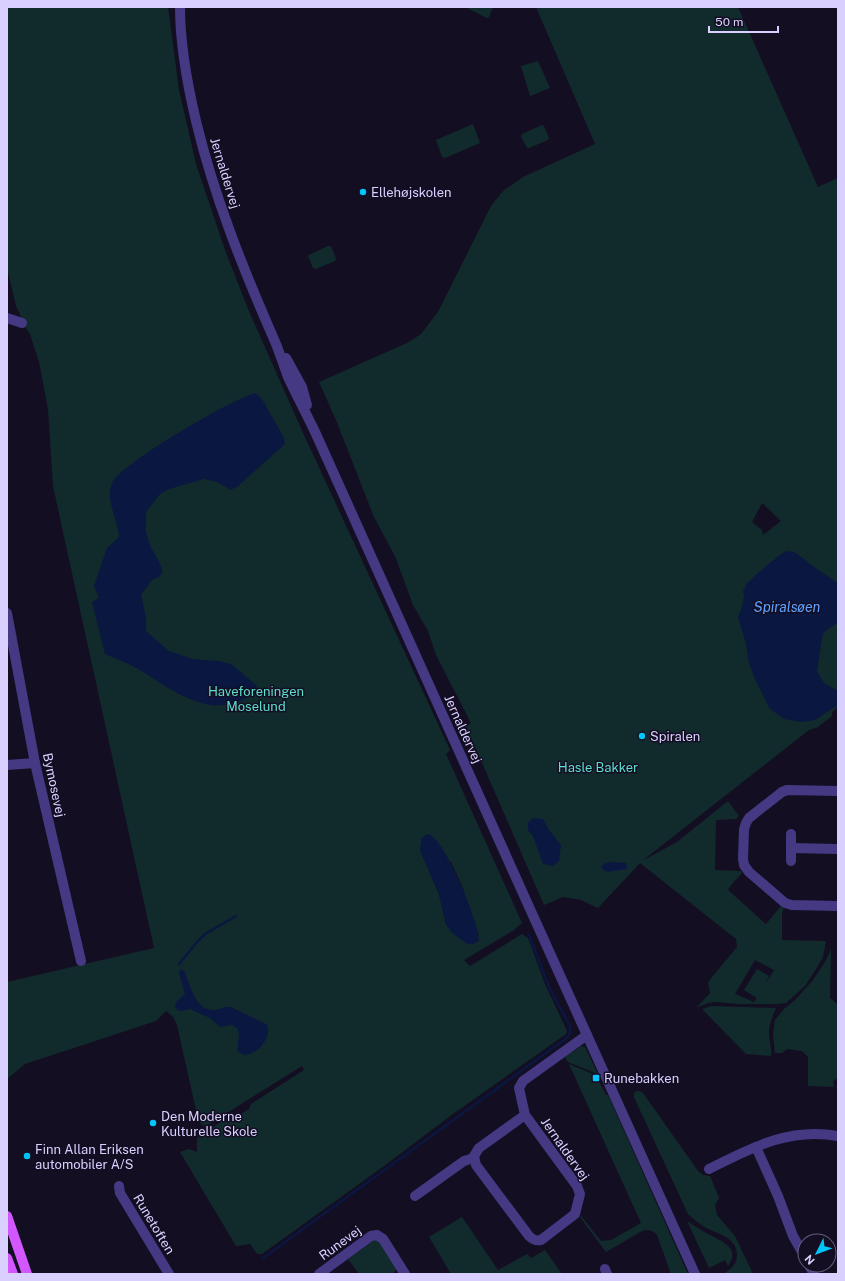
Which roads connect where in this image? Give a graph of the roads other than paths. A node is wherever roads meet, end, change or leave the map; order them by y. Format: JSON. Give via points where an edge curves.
{"nodes":[{"id":1,"x":180,"y":7,"type":"edge"},
{"id":2,"x":7,"y":318,"type":"edge"},
{"id":3,"x":22,"y":323,"type":"dead end"},
{"id":4,"x":7,"y":613,"type":"edge"},
{"id":5,"x":35,"y":763,"type":"junction"},
{"id":6,"x":7,"y":765,"type":"edge"},
{"id":7,"x":838,"y":791,"type":"edge"},
{"id":8,"x":790,"y":834,"type":"dead end"},
{"id":9,"x":790,"y":848,"type":"junction"},
{"id":10,"x":838,"y":849,"type":"edge"},
{"id":11,"x":790,"y":861,"type":"dead end"},
{"id":12,"x":838,"y":906,"type":"edge"},
{"id":13,"x":81,"y":961,"type":"dead end"},
{"id":14,"x":587,"y":1035,"type":"junction"},
{"id":15,"x":525,"y":1115,"type":"junction"},
{"id":16,"x":838,"y":1136,"type":"edge"},
{"id":17,"x":756,"y":1147,"type":"junction"},
{"id":18,"x":474,"y":1158,"type":"junction"},
{"id":19,"x":709,"y":1170,"type":"dead end"},
{"id":20,"x":119,"y":1186,"type":"dead end"},
{"id":21,"x":415,"y":1196,"type":"dead end"},
{"id":22,"x":7,"y":1216,"type":"edge"},
{"id":23,"x":797,"y":1243,"type":"edge"},
{"id":24,"x":7,"y":1258,"type":"edge"},
{"id":25,"x":12,"y":1274,"type":"edge"},
{"id":26,"x":27,"y":1274,"type":"edge"},
{"id":27,"x":169,"y":1274,"type":"edge"},
{"id":28,"x":319,"y":1274,"type":"edge"},
{"id":29,"x":405,"y":1274,"type":"edge"},
{"id":30,"x":695,"y":1274,"type":"edge"}],
"edges":[{"from":1,"to":14,"type":"street","name":"Jernaldervej","via":[[182,46],[204,153],[242,265],[274,339],[302,387],[316,434]]},
{"from":2,"to":3,"type":"street"},
{"from":4,"to":5,"type":"street","name":"Bymosevej"},
{"from":5,"to":6,"type":"street"},
{"from":5,"to":13,"type":"street","name":"Bymosevej"},
{"from":7,"to":12,"type":"street","via":[[782,792],[746,823],[743,859],[746,869],[785,903]]},
{"from":8,"to":9,"type":"street"},
{"from":9,"to":10,"type":"street"},
{"from":9,"to":11,"type":"street"},
{"from":14,"to":15,"type":"street","name":"Jernaldervej","via":[[521,1083],[519,1092]]},
{"from":14,"to":30,"type":"street","name":"Jernaldervej"},
{"from":15,"to":18,"type":"street","name":"Jernaldervej","via":[[479,1148]]},
{"from":15,"to":18,"type":"street","name":"Jernaldervej","via":[[578,1189],[580,1196],[574,1215],[542,1240],[532,1238],[476,1165]]},
{"from":16,"to":17,"type":"street","via":[[798,1134]]},
{"from":17,"to":19,"type":"street"},
{"from":17,"to":23,"type":"street"},
{"from":18,"to":21,"type":"street","name":"Jernaldervej","via":[[464,1161]]},
{"from":20,"to":27,"type":"street","name":"Runetoften","via":[[120,1193]]},
{"from":22,"to":26,"type":"main road"},
{"from":24,"to":25,"type":"main road"},
{"from":28,"to":29,"type":"street","name":"Runevej","via":[[371,1236],[377,1235],[383,1239]]}]}
